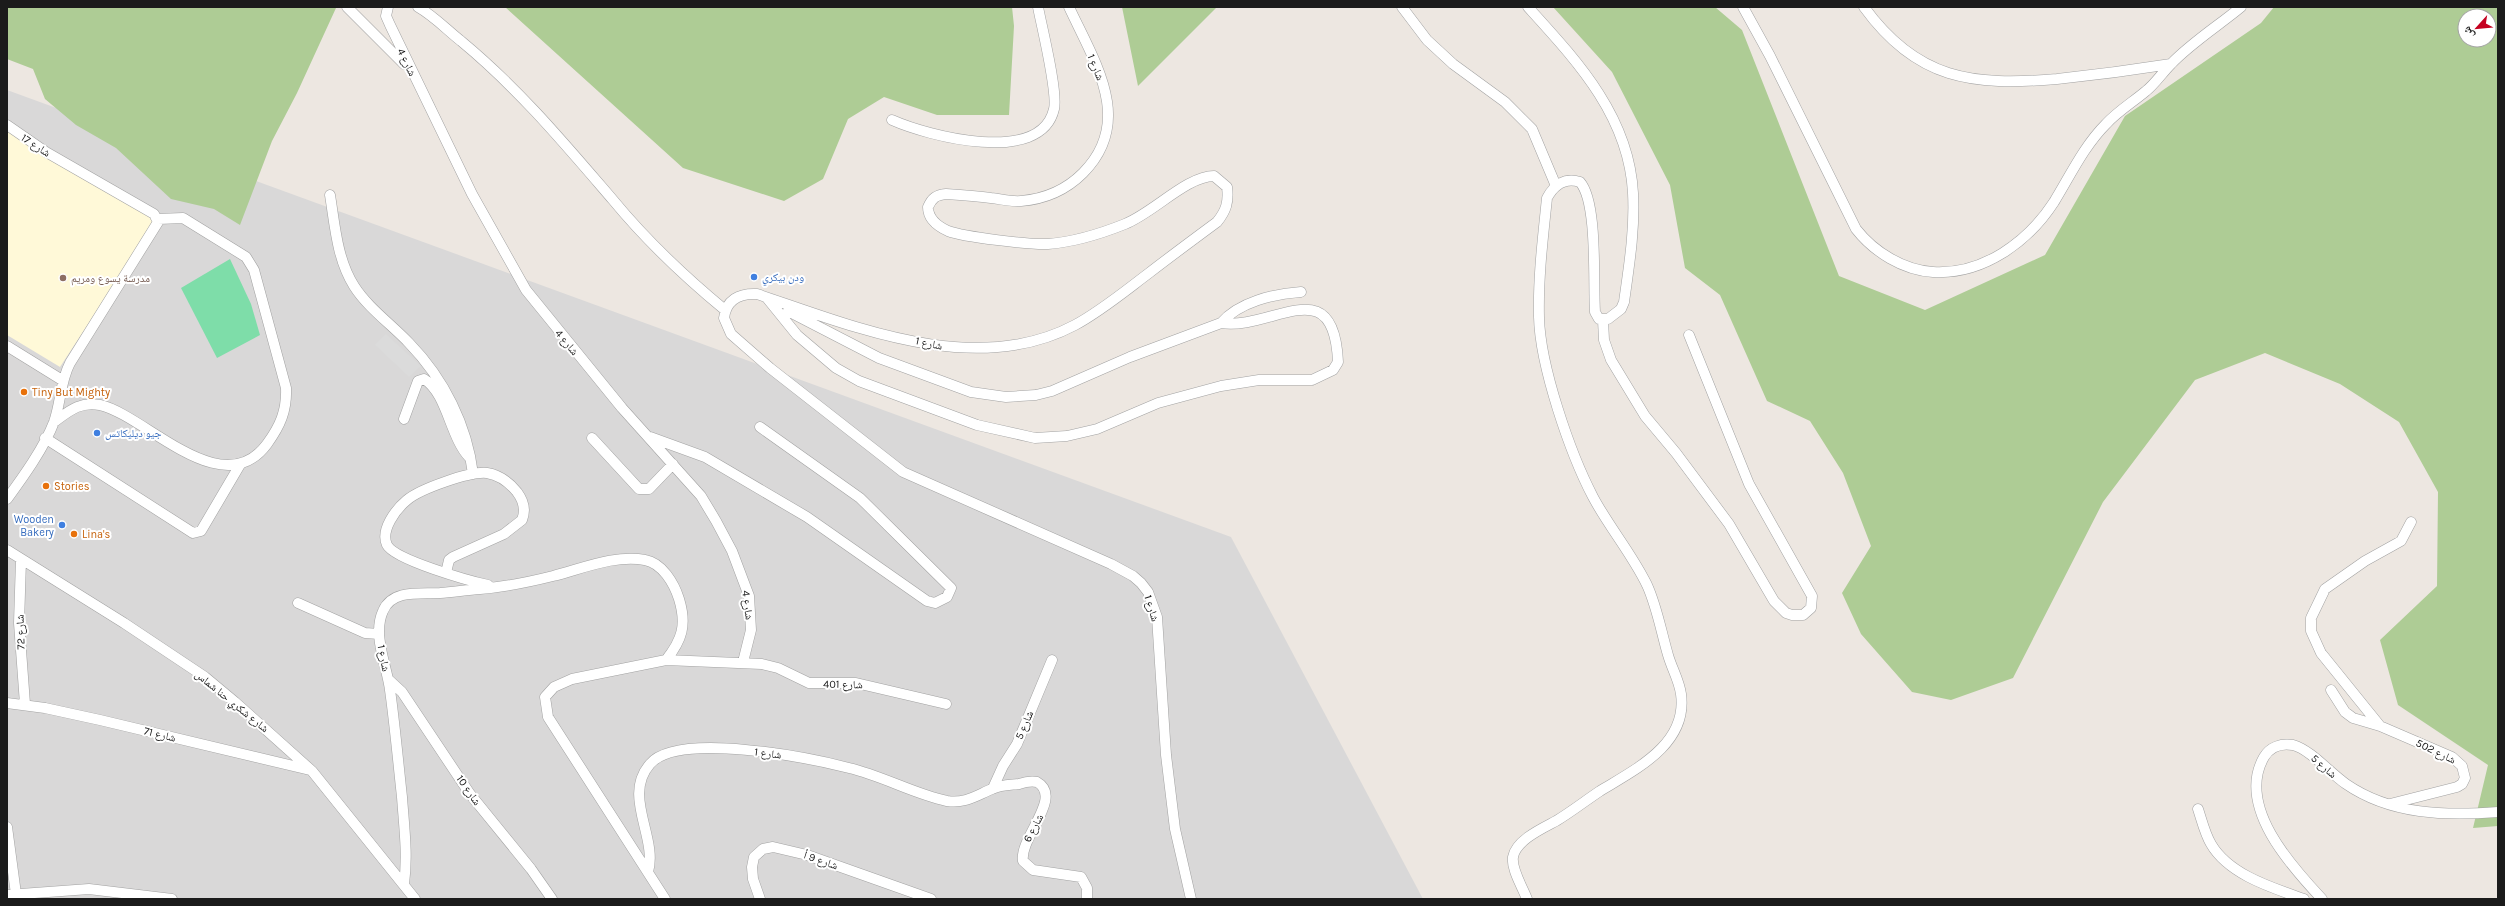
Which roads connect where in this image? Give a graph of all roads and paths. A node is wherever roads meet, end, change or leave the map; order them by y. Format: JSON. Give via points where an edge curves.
{"nodes":[{"id":1,"x":347,"y":7,"type":"edge"},
{"id":2,"x":388,"y":7,"type":"edge"},
{"id":3,"x":418,"y":7,"type":"edge"},
{"id":4,"x":1038,"y":7,"type":"edge"},
{"id":5,"x":1069,"y":7,"type":"edge"},
{"id":6,"x":1402,"y":7,"type":"edge"},
{"id":7,"x":1528,"y":7,"type":"edge"},
{"id":8,"x":1743,"y":7,"type":"edge"},
{"id":9,"x":1864,"y":7,"type":"edge"},
{"id":10,"x":2241,"y":7,"type":"edge"},
{"id":11,"x":2171,"y":64,"type":"junction"},
{"id":12,"x":412,"y":73,"type":"junction"},
{"id":13,"x":892,"y":120,"type":"dead end"},
{"id":14,"x":7,"y":125,"type":"edge"},
{"id":15,"x":1556,"y":186,"type":"junction"},
{"id":16,"x":330,"y":195,"type":"dead end"},
{"id":17,"x":158,"y":220,"type":"junction"},
{"id":18,"x":1301,"y":292,"type":"dead end"},
{"id":19,"x":770,"y":302,"type":"junction"},
{"id":20,"x":725,"y":310,"type":"junction"},
{"id":21,"x":1603,"y":320,"type":"junction"},
{"id":22,"x":1221,"y":323,"type":"junction"},
{"id":23,"x":1690,"y":334,"type":"dead end"},
{"id":24,"x":7,"y":346,"type":"edge"},
{"id":25,"x":62,"y":380,"type":"junction"},
{"id":26,"x":404,"y":419,"type":"dead end"},
{"id":27,"x":54,"y":422,"type":"junction"},
{"id":28,"x":760,"y":427,"type":"dead end"},
{"id":29,"x":648,"y":437,"type":"junction"},
{"id":30,"x":45,"y":438,"type":"junction"},
{"id":31,"x":592,"y":438,"type":"dead end"},
{"id":32,"x":471,"y":458,"type":"junction"},
{"id":33,"x":241,"y":463,"type":"junction"},
{"id":34,"x":673,"y":464,"type":"junction"},
{"id":35,"x":473,"y":474,"type":"junction"},
{"id":36,"x":7,"y":499,"type":"edge"},
{"id":37,"x":2411,"y":522,"type":"dead end"},
{"id":38,"x":7,"y":550,"type":"edge"},
{"id":39,"x":21,"y":560,"type":"junction"},
{"id":40,"x":446,"y":573,"type":"junction"},
{"id":41,"x":500,"y":587,"type":"junction"},
{"id":42,"x":298,"y":603,"type":"dead end"},
{"id":43,"x":379,"y":634,"type":"junction"},
{"id":44,"x":666,"y":660,"type":"junction"},
{"id":45,"x":1052,"y":660,"type":"dead end"},
{"id":46,"x":743,"y":662,"type":"junction"},
{"id":47,"x":389,"y":680,"type":"junction"},
{"id":48,"x":2331,"y":690,"type":"dead end"},
{"id":49,"x":7,"y":703,"type":"edge"},
{"id":50,"x":24,"y":704,"type":"junction"},
{"id":51,"x":946,"y":704,"type":"dead end"},
{"id":52,"x":2380,"y":726,"type":"junction"},
{"id":53,"x":312,"y":771,"type":"junction"},
{"id":54,"x":993,"y":788,"type":"junction"},
{"id":55,"x":2390,"y":804,"type":"junction"},
{"id":56,"x":2198,"y":809,"type":"dead end"},
{"id":57,"x":2498,"y":812,"type":"edge"},
{"id":58,"x":7,"y":827,"type":"edge"},
{"id":59,"x":648,"y":872,"type":"junction"},
{"id":60,"x":404,"y":884,"type":"junction"},
{"id":61,"x":12,"y":895,"type":"edge"},
{"id":62,"x":172,"y":899,"type":"edge"},
{"id":63,"x":415,"y":899,"type":"edge"},
{"id":64,"x":552,"y":899,"type":"edge"},
{"id":65,"x":665,"y":899,"type":"edge"},
{"id":66,"x":760,"y":899,"type":"edge"},
{"id":67,"x":931,"y":899,"type":"edge"},
{"id":68,"x":1087,"y":899,"type":"edge"},
{"id":69,"x":1191,"y":899,"type":"edge"},
{"id":70,"x":1527,"y":899,"type":"edge"},
{"id":71,"x":2304,"y":899,"type":"edge"},
{"id":72,"x":2322,"y":899,"type":"edge"}],
"edges":[{"from":1,"to":12,"type":"street"},
{"from":2,"to":12,"type":"street","name":"شارع 4","via":[[387,18]]},
{"from":3,"to":20,"type":"street","via":[[478,55],[526,100],[560,136],[613,201],[666,256]]},
{"from":4,"to":13,"type":"street","via":[[1056,99],[1050,119],[1044,127],[1008,143],[991,144],[922,131]]},
{"from":5,"to":19,"type":"street","name":"شارع 1","via":[[1107,95],[1109,125],[1095,160],[1076,180],[1062,189],[1035,199],[1020,202],[937,195],[928,207],[931,218],[949,231],[968,235],[1033,244],[1061,242],[1091,236],[1126,224],[1154,209],[1190,183],[1204,176],[1214,176],[1227,187],[1229,198],[1223,215],[1217,222],[1116,298],[1075,325],[1034,341],[1013,346],[974,349],[947,347],[863,329]]},
{"from":6,"to":15,"type":"street","via":[[1427,40],[1453,64],[1505,102],[1532,129]]},
{"from":7,"to":21,"type":"street","via":[[1560,40],[1597,90],[1615,121],[1625,149],[1633,194],[1632,234],[1626,286],[1621,309],[1614,316]]},
{"from":8,"to":11,"type":"street","via":[[1856,229],[1884,254],[1911,267],[1929,272],[1974,267],[2019,241],[2052,203],[2105,125],[2147,90]]},
{"from":9,"to":11,"type":"street","via":[[1907,53],[1928,65],[1979,81],[2030,81]]},
{"from":10,"to":11,"type":"street"},
{"from":12,"to":29,"type":"street","name":"شارع 4","via":[[472,194],[526,290]]},
{"from":14,"to":17,"type":"street","name":"شارع 17","via":[[67,164],[154,214]]},
{"from":15,"to":21,"type":"street","via":[[1574,180],[1580,182],[1585,189],[1592,230],[1595,312]]},
{"from":15,"to":70,"type":"street","via":[[1547,198],[1540,277],[1539,319],[1550,376],[1564,425],[1586,483],[1628,551],[1652,598],[1677,678],[1682,708],[1680,722],[1661,750],[1631,773],[1539,830],[1516,849],[1512,862]]},
{"from":16,"to":32,"type":"street","via":[[341,257],[354,286],[376,312],[418,352],[440,380],[463,429]]},
{"from":17,"to":25,"type":"street"},
{"from":17,"to":33,"type":"street","via":[[182,218],[211,233],[246,257],[254,270],[281,368],[287,403],[283,418],[260,453]]},
{"from":18,"to":22,"type":"street","via":[[1283,293],[1252,303],[1228,315]]},
{"from":19,"to":20,"type":"street","name":"شارع 1","via":[[757,294],[743,295],[728,304]]},
{"from":19,"to":22,"type":"street","via":[[879,358],[971,392],[1006,397],[1036,395],[1058,389],[1130,357]]},
{"from":19,"to":22,"type":"street","via":[[787,325],[814,351],[859,381],[976,425],[1035,438],[1067,436],[1097,429],[1158,403],[1221,386],[1252,381],[1312,380],[1333,370],[1338,362],[1331,329],[1323,314],[1317,310],[1290,311],[1241,325]]},
{"from":20,"to":69,"type":"street","name":"شارع 1","via":[[724,318],[732,334],[842,426],[903,472],[1111,564],[1141,583],[1148,592],[1157,617],[1166,755],[1175,829]]},
{"from":21,"to":23,"type":"street","via":[[1604,340],[1609,356],[1645,416],[1729,524],[1774,601],[1792,616],[1803,615],[1811,608],[1812,596],[1749,484]]},
{"from":24,"to":25,"type":"street"},
{"from":25,"to":27,"type":"street"},
{"from":26,"to":32,"type":"street","via":[[418,381],[429,382],[437,393],[460,444]]},
{"from":27,"to":30,"type":"street"},
{"from":27,"to":33,"type":"street","via":[[76,406],[100,406],[119,413],[191,455],[219,463]]},
{"from":28,"to":29,"type":"street","via":[[860,498],[951,588],[947,597],[935,603],[927,601],[807,517],[705,457]]},
{"from":29,"to":34,"type":"street","name":"شارع 4"},
{"from":30,"to":33,"type":"street","via":[[193,533],[201,531]]},
{"from":30,"to":36,"type":"street","via":[[26,473]]},
{"from":31,"to":34,"type":"street","via":[[639,489],[649,489]]},
{"from":32,"to":35,"type":"street"},
{"from":34,"to":46,"type":"street","name":"شارع 4","via":[[708,506],[732,551],[746,585],[751,607],[751,630]]},
{"from":35,"to":40,"type":"street","via":[[485,473],[504,479],[518,494],[524,515],[514,529],[453,557],[449,560]]},
{"from":35,"to":40,"type":"street","via":[[424,490],[406,500],[390,519],[385,536],[387,545],[394,552]]},
{"from":37,"to":52,"type":"street","via":[[2401,541],[2365,561],[2325,589],[2311,618],[2311,631],[2321,653]]},
{"from":38,"to":39,"type":"street","name":"شارع شكري حنا شماس"},
{"from":39,"to":50,"type":"street","name":"شارع 72","via":[[19,623]]},
{"from":39,"to":53,"type":"street","name":"شارع شكري حنا شماس","via":[[124,623],[205,677],[265,727]]},
{"from":40,"to":41,"type":"street"},
{"from":41,"to":43,"type":"street","name":"شارع 1","via":[[403,595],[386,605],[380,620]]},
{"from":41,"to":44,"type":"street","via":[[620,560],[646,560],[653,563],[673,582],[682,610],[680,643]]},
{"from":42,"to":43,"type":"street","via":[[365,633]]},
{"from":43,"to":47,"type":"street","name":"شارع 1"},
{"from":44,"to":46,"type":"street","name":"شارع 401"},
{"from":44,"to":59,"type":"street","name":"شارع 401","via":[[572,679],[554,687],[545,697],[548,718]]},
{"from":45,"to":54,"type":"street","name":"شارع 5","via":[[1017,744],[1002,766]]},
{"from":46,"to":51,"type":"street","name":"شارع 401","via":[[778,668],[809,683],[856,683]]},
{"from":47,"to":60,"type":"street","name":"شارع 1","via":[[404,830]]},
{"from":47,"to":64,"type":"street","name":"شارع 10","via":[[402,692],[470,794]]},
{"from":48,"to":52,"type":"street","name":"شارع 502","via":[[2345,712],[2354,718]]},
{"from":49,"to":50,"type":"street","name":"شارع 71"},
{"from":50,"to":53,"type":"street","name":"شارع 71","via":[[124,725]]},
{"from":52,"to":55,"type":"street","name":"شارع 502","via":[[2452,757],[2465,771],[2464,781],[2457,787]]},
{"from":53,"to":60,"type":"street","name":"شارع شكري حنا شماس"},
{"from":54,"to":59,"type":"street","name":"شارع 1","via":[[956,802],[850,768],[775,753],[717,749],[674,751],[660,755],[649,765],[639,791],[650,856]]},
{"from":54,"to":68,"type":"street","name":"شارع 6","via":[[1029,782],[1042,786],[1046,792],[1046,801],[1023,848],[1023,861],[1033,870],[1081,877],[1087,888]]},
{"from":55,"to":57,"type":"street","name":"شارع 5","via":[[2406,810],[2428,812]]},
{"from":55,"to":72,"type":"street","name":"شارع 5","via":[[2363,795],[2329,772],[2306,750],[2292,745],[2280,745],[2268,751],[2261,762],[2256,785],[2261,810],[2282,853]]},
{"from":56,"to":71,"type":"street","via":[[2211,845],[2229,865]]},
{"from":58,"to":61,"type":"street"},
{"from":59,"to":65,"type":"street"},
{"from":60,"to":63,"type":"street","name":"شارع شكري حنا شماس"},
{"from":61,"to":62,"type":"street","via":[[89,890]]},
{"from":66,"to":67,"type":"street","name":"شارع 9 أ","via":[[753,879],[754,857],[763,849],[773,847],[807,855]]}]}
